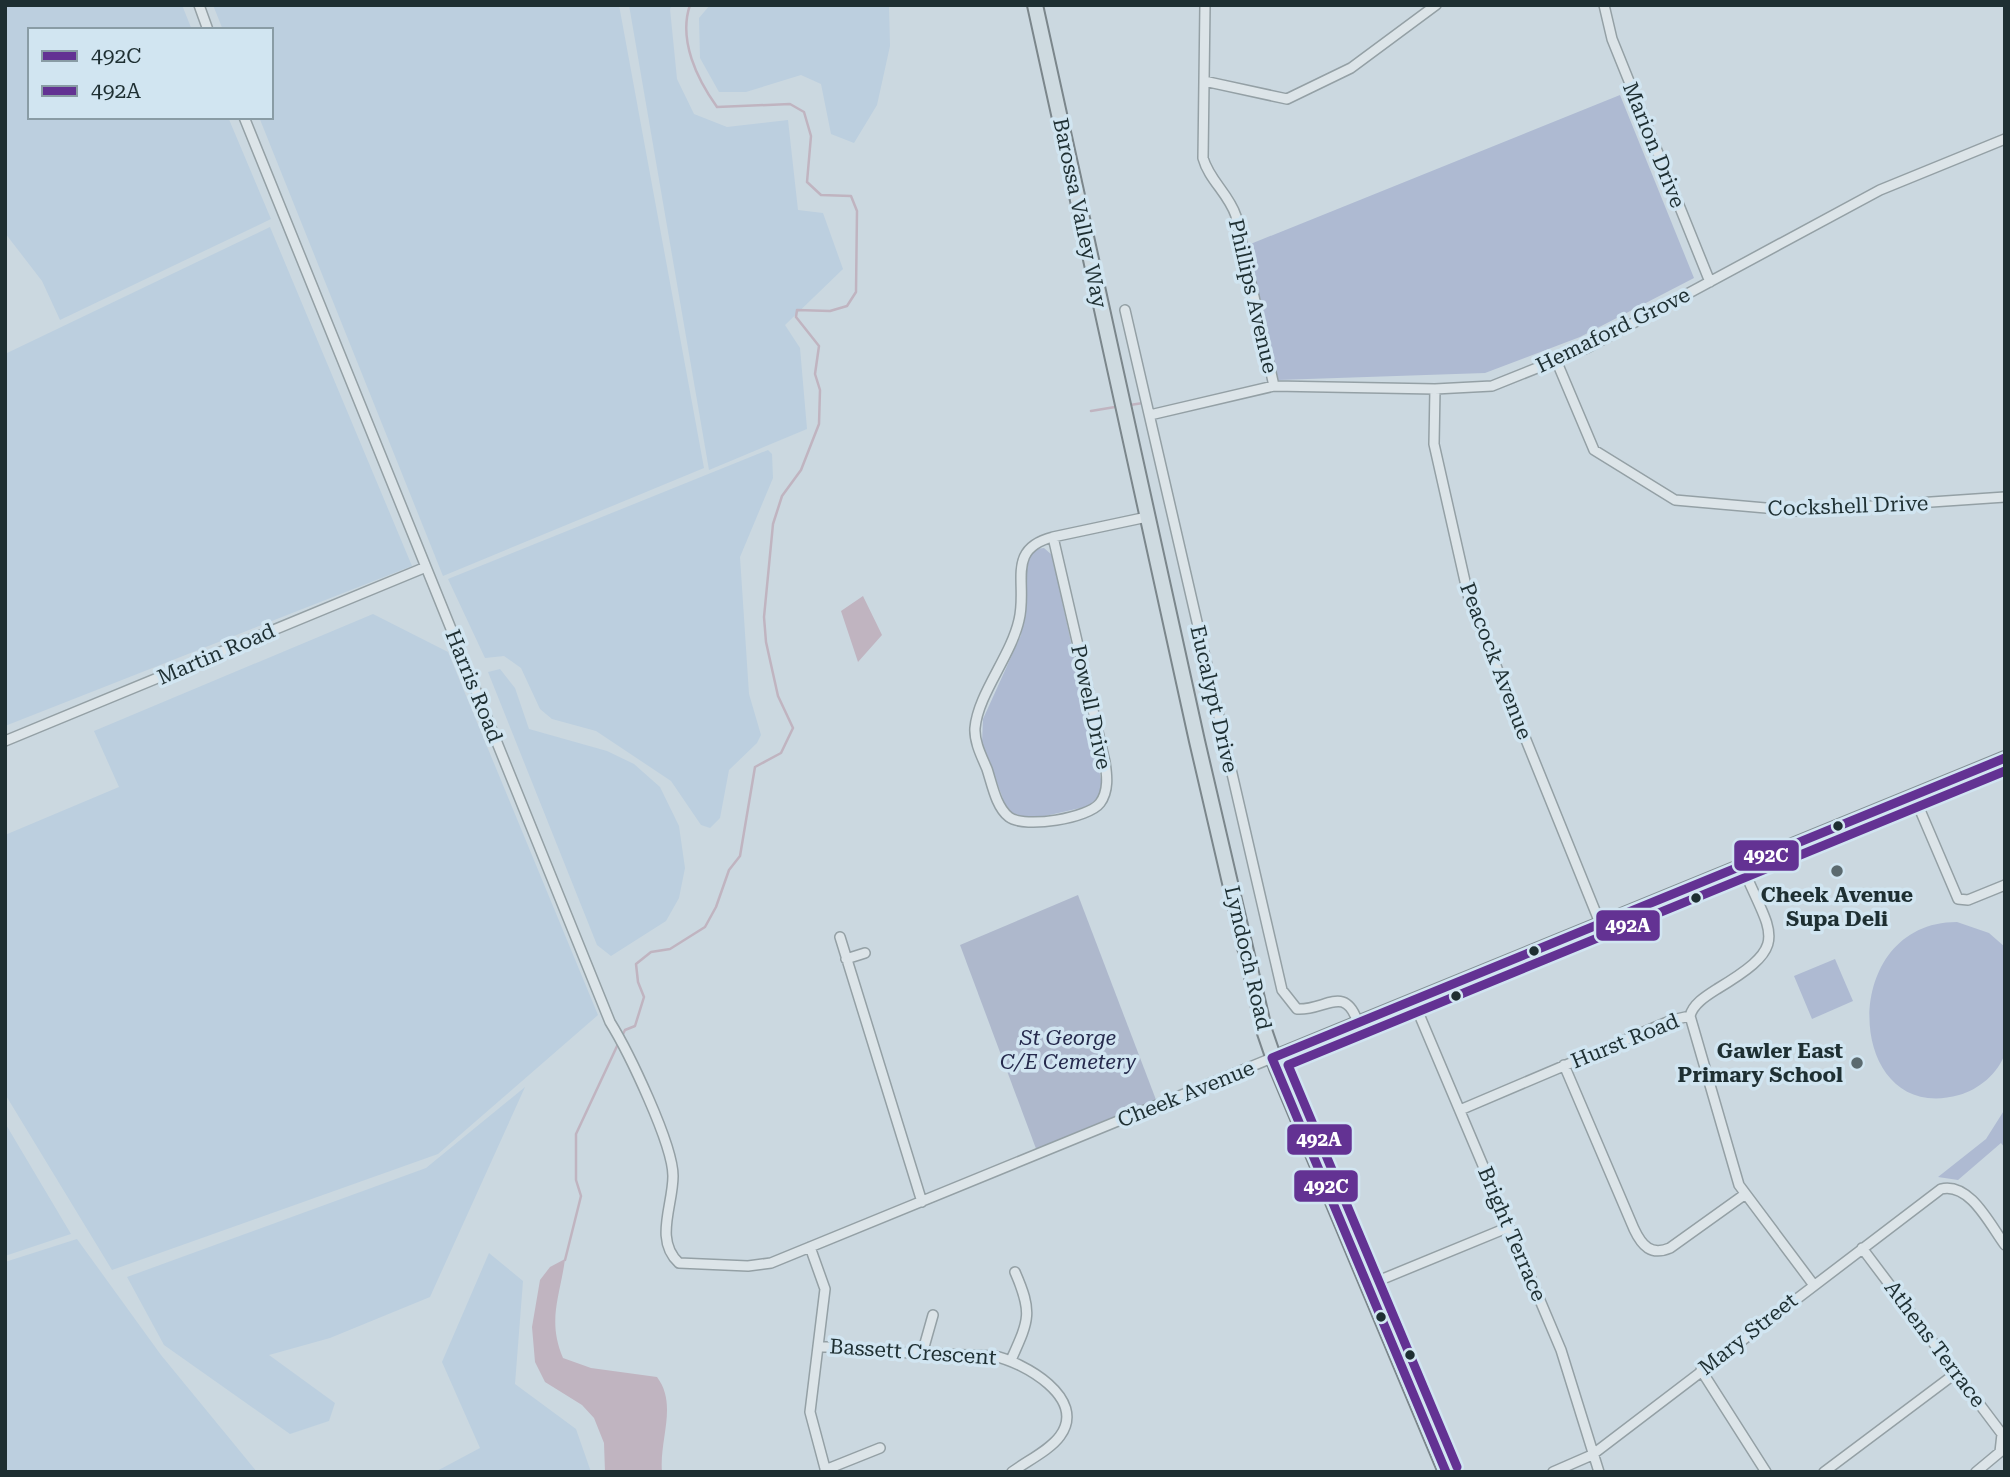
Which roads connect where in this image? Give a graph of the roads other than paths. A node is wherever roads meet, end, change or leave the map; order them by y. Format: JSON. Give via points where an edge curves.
{"nodes":[{"id":1,"x":198,"y":5,"type":"edge"},
{"id":2,"x":1035,"y":5,"type":"edge"},
{"id":3,"x":1205,"y":5,"type":"edge"},
{"id":4,"x":1436,"y":5,"type":"edge"},
{"id":5,"x":1604,"y":5,"type":"edge"},
{"id":6,"x":207,"y":28,"type":"edge"},
{"id":7,"x":1204,"y":81,"type":"junction"},
{"id":8,"x":245,"y":119,"type":"edge"},
{"id":9,"x":2005,"y":139,"type":"edge"},
{"id":10,"x":1710,"y":282,"type":"junction"},
{"id":11,"x":1125,"y":310,"type":"dead end"},
{"id":12,"x":1556,"y":360,"type":"junction"},
{"id":13,"x":1274,"y":386,"type":"junction"},
{"id":14,"x":1435,"y":389,"type":"junction"},
{"id":15,"x":1150,"y":415,"type":"junction"},
{"id":16,"x":1126,"y":421,"type":"joint"},
{"id":17,"x":2005,"y":498,"type":"edge"},
{"id":18,"x":1147,"y":517,"type":"junction"},
{"id":19,"x":1053,"y":537,"type":"junction"},
{"id":20,"x":426,"y":567,"type":"junction"},
{"id":21,"x":5,"y":741,"type":"edge"},
{"id":22,"x":2005,"y":758,"type":"edge"},
{"id":23,"x":1914,"y":796,"type":"junction"},
{"id":24,"x":1742,"y":866,"type":"junction"},
{"id":25,"x":2005,"y":885,"type":"edge"},
{"id":26,"x":1600,"y":923,"type":"junction"},
{"id":27,"x":840,"y":937,"type":"dead end"},
{"id":28,"x":865,"y":953,"type":"dead end"},
{"id":29,"x":846,"y":959,"type":"junction"},
{"id":30,"x":1413,"y":1000,"type":"junction"},
{"id":31,"x":1690,"y":1016,"type":"junction"},
{"id":32,"x":1358,"y":1023,"type":"junction"},
{"id":33,"x":1272,"y":1058,"type":"junction"},
{"id":34,"x":1564,"y":1065,"type":"junction"},
{"id":35,"x":1460,"y":1110,"type":"junction"},
{"id":36,"x":1744,"y":1195,"type":"junction"},
{"id":37,"x":922,"y":1202,"type":"junction"},
{"id":38,"x":1509,"y":1227,"type":"junction"},
{"id":39,"x":2005,"y":1245,"type":"edge"},
{"id":40,"x":810,"y":1247,"type":"junction"},
{"id":41,"x":1862,"y":1248,"type":"junction"},
{"id":42,"x":676,"y":1260,"type":"joint"},
{"id":43,"x":1015,"y":1272,"type":"dead end"},
{"id":44,"x":1813,"y":1283,"type":"junction"},
{"id":45,"x":1368,"y":1286,"type":"junction"},
{"id":46,"x":933,"y":1315,"type":"dead end"},
{"id":47,"x":818,"y":1346,"type":"junction"},
{"id":48,"x":922,"y":1354,"type":"junction"},
{"id":49,"x":1011,"y":1360,"type":"junction"},
{"id":50,"x":1701,"y":1370,"type":"junction"},
{"id":51,"x":1956,"y":1373,"type":"junction"},
{"id":52,"x":2004,"y":1441,"type":"edge"},
{"id":53,"x":880,"y":1448,"type":"dead end"},
{"id":54,"x":1592,"y":1455,"type":"junction"},
{"id":55,"x":826,"y":1471,"type":"edge"},
{"id":56,"x":1012,"y":1472,"type":"edge"},
{"id":57,"x":1446,"y":1472,"type":"edge"},
{"id":58,"x":1553,"y":1472,"type":"edge"},
{"id":59,"x":1599,"y":1472,"type":"edge"},
{"id":60,"x":1766,"y":1472,"type":"edge"},
{"id":61,"x":1824,"y":1472,"type":"edge"},
{"id":62,"x":1976,"y":1472,"type":"edge"}],
"edges":[{"from":1,"to":6,"type":"street"},
{"from":2,"to":16,"type":"main road","name":"Barossa Valley Way"},
{"from":3,"to":7,"type":"street","name":"Phillips Avenue"},
{"from":4,"to":7,"type":"street","via":[[1351,68],[1295,96],[1281,99]]},
{"from":5,"to":10,"type":"street","name":"Marion Drive","via":[[1617,52]]},
{"from":7,"to":13,"type":"street","name":"Phillips Avenue","via":[[1203,158],[1236,216]]},
{"from":8,"to":20,"type":"street","name":"Harris Road"},
{"from":9,"to":10,"type":"street","name":"Hemaford Grove","via":[[1880,190]]},
{"from":10,"to":12,"type":"street","name":"Hemaford Grove"},
{"from":11,"to":15,"type":"street","name":"Eucalypt Drive"},
{"from":12,"to":14,"type":"street","name":"Hemaford Grove","via":[[1483,388]]},
{"from":12,"to":17,"type":"street","name":"Cockshell Drive","via":[[1594,450],[1675,500],[1798,511]]},
{"from":13,"to":14,"type":"street","name":"Hemaford Grove"},
{"from":13,"to":15,"type":"street","name":"Hemaford Grove"},
{"from":14,"to":26,"type":"street","name":"Peacock Avenue","via":[[1434,444],[1469,599]]},
{"from":15,"to":32,"type":"street","name":"Eucalypt Drive","via":[[1282,990],[1297,1009],[1345,1002],[1354,1009]]},
{"from":16,"to":18,"type":"main road","name":"Lyndoch Road"},
{"from":18,"to":19,"type":"street","name":"Powell Drive"},
{"from":18,"to":33,"type":"main road","name":"Lyndoch Road"},
{"from":19,"to":19,"type":"street","name":"Powell Drive","via":[[1025,552],[1020,619],[978,713],[975,730],[1000,805],[1012,819],[1028,824],[1091,810],[1101,801],[1107,784]]},
{"from":20,"to":21,"type":"street","name":"Martin Road"},
{"from":20,"to":42,"type":"street","name":"Harris Road","via":[[670,1156],[673,1177],[665,1237]]},
{"from":22,"to":23,"type":"street","name":"Cheek Avenue"},
{"from":23,"to":24,"type":"street","name":"Cheek Avenue"},
{"from":23,"to":25,"type":"street","via":[[1958,899],[1968,900]]},
{"from":24,"to":26,"type":"street","name":"Cheek Avenue"},
{"from":24,"to":31,"type":"street","name":"Hurst Road","via":[[1769,929],[1768,950],[1700,1001]]},
{"from":26,"to":30,"type":"street","name":"Cheek Avenue"},
{"from":27,"to":29,"type":"street"},
{"from":28,"to":29,"type":"street"},
{"from":29,"to":37,"type":"street"},
{"from":30,"to":32,"type":"street","name":"Cheek Avenue"},
{"from":30,"to":35,"type":"street","name":"Bright Terrace"},
{"from":31,"to":34,"type":"street","name":"Hurst Road"},
{"from":31,"to":36,"type":"street","via":[[1732,1168]]},
{"from":32,"to":33,"type":"street","name":"Cheek Avenue"},
{"from":33,"to":37,"type":"street","name":"Cheek Avenue"},
{"from":33,"to":45,"type":"main road","name":"Lyndoch Road"},
{"from":34,"to":35,"type":"street","name":"Hurst Road"},
{"from":34,"to":36,"type":"street","via":[[1634,1229],[1648,1249],[1660,1252],[1670,1248]]},
{"from":35,"to":38,"type":"street","name":"Bright Terrace"},
{"from":36,"to":44,"type":"street"},
{"from":37,"to":40,"type":"street","name":"Cheek Avenue"},
{"from":38,"to":45,"type":"street"},
{"from":38,"to":54,"type":"street","name":"Bright Terrace","via":[[1561,1350]]},
{"from":39,"to":41,"type":"street","name":"Mary Street","via":[[1966,1193],[1954,1188],[1941,1189]]},
{"from":40,"to":42,"type":"street","name":"Cheek Avenue","via":[[771,1263],[705,1265]]},
{"from":40,"to":47,"type":"street","via":[[825,1289]]},
{"from":41,"to":44,"type":"street","name":"Mary Street"},
{"from":41,"to":51,"type":"street","name":"Athens Terrace"},
{"from":43,"to":49,"type":"street","via":[[1028,1302],[1029,1320]]},
{"from":44,"to":50,"type":"street","name":"Mary Street"},
{"from":45,"to":57,"type":"main road","name":"Lyndoch Road"},
{"from":46,"to":48,"type":"street"},
{"from":47,"to":48,"type":"street","name":"Bassett Crescent"},
{"from":47,"to":55,"type":"street","via":[[810,1412]]},
{"from":48,"to":49,"type":"street","name":"Bassett Crescent"},
{"from":49,"to":56,"type":"street","name":"Bassett Crescent","via":[[1035,1371],[1050,1386],[1063,1403],[1066,1418],[1057,1440]]},
{"from":50,"to":54,"type":"street","name":"Mary Street"},
{"from":50,"to":60,"type":"street"},
{"from":51,"to":52,"type":"street","name":"Athens Terrace"},
{"from":51,"to":61,"type":"street"},
{"from":52,"to":62,"type":"street","via":[[2000,1452]]},
{"from":53,"to":55,"type":"street"},
{"from":54,"to":58,"type":"street","name":"Mary Street"},
{"from":54,"to":59,"type":"street","name":"Bright Terrace"}]}
